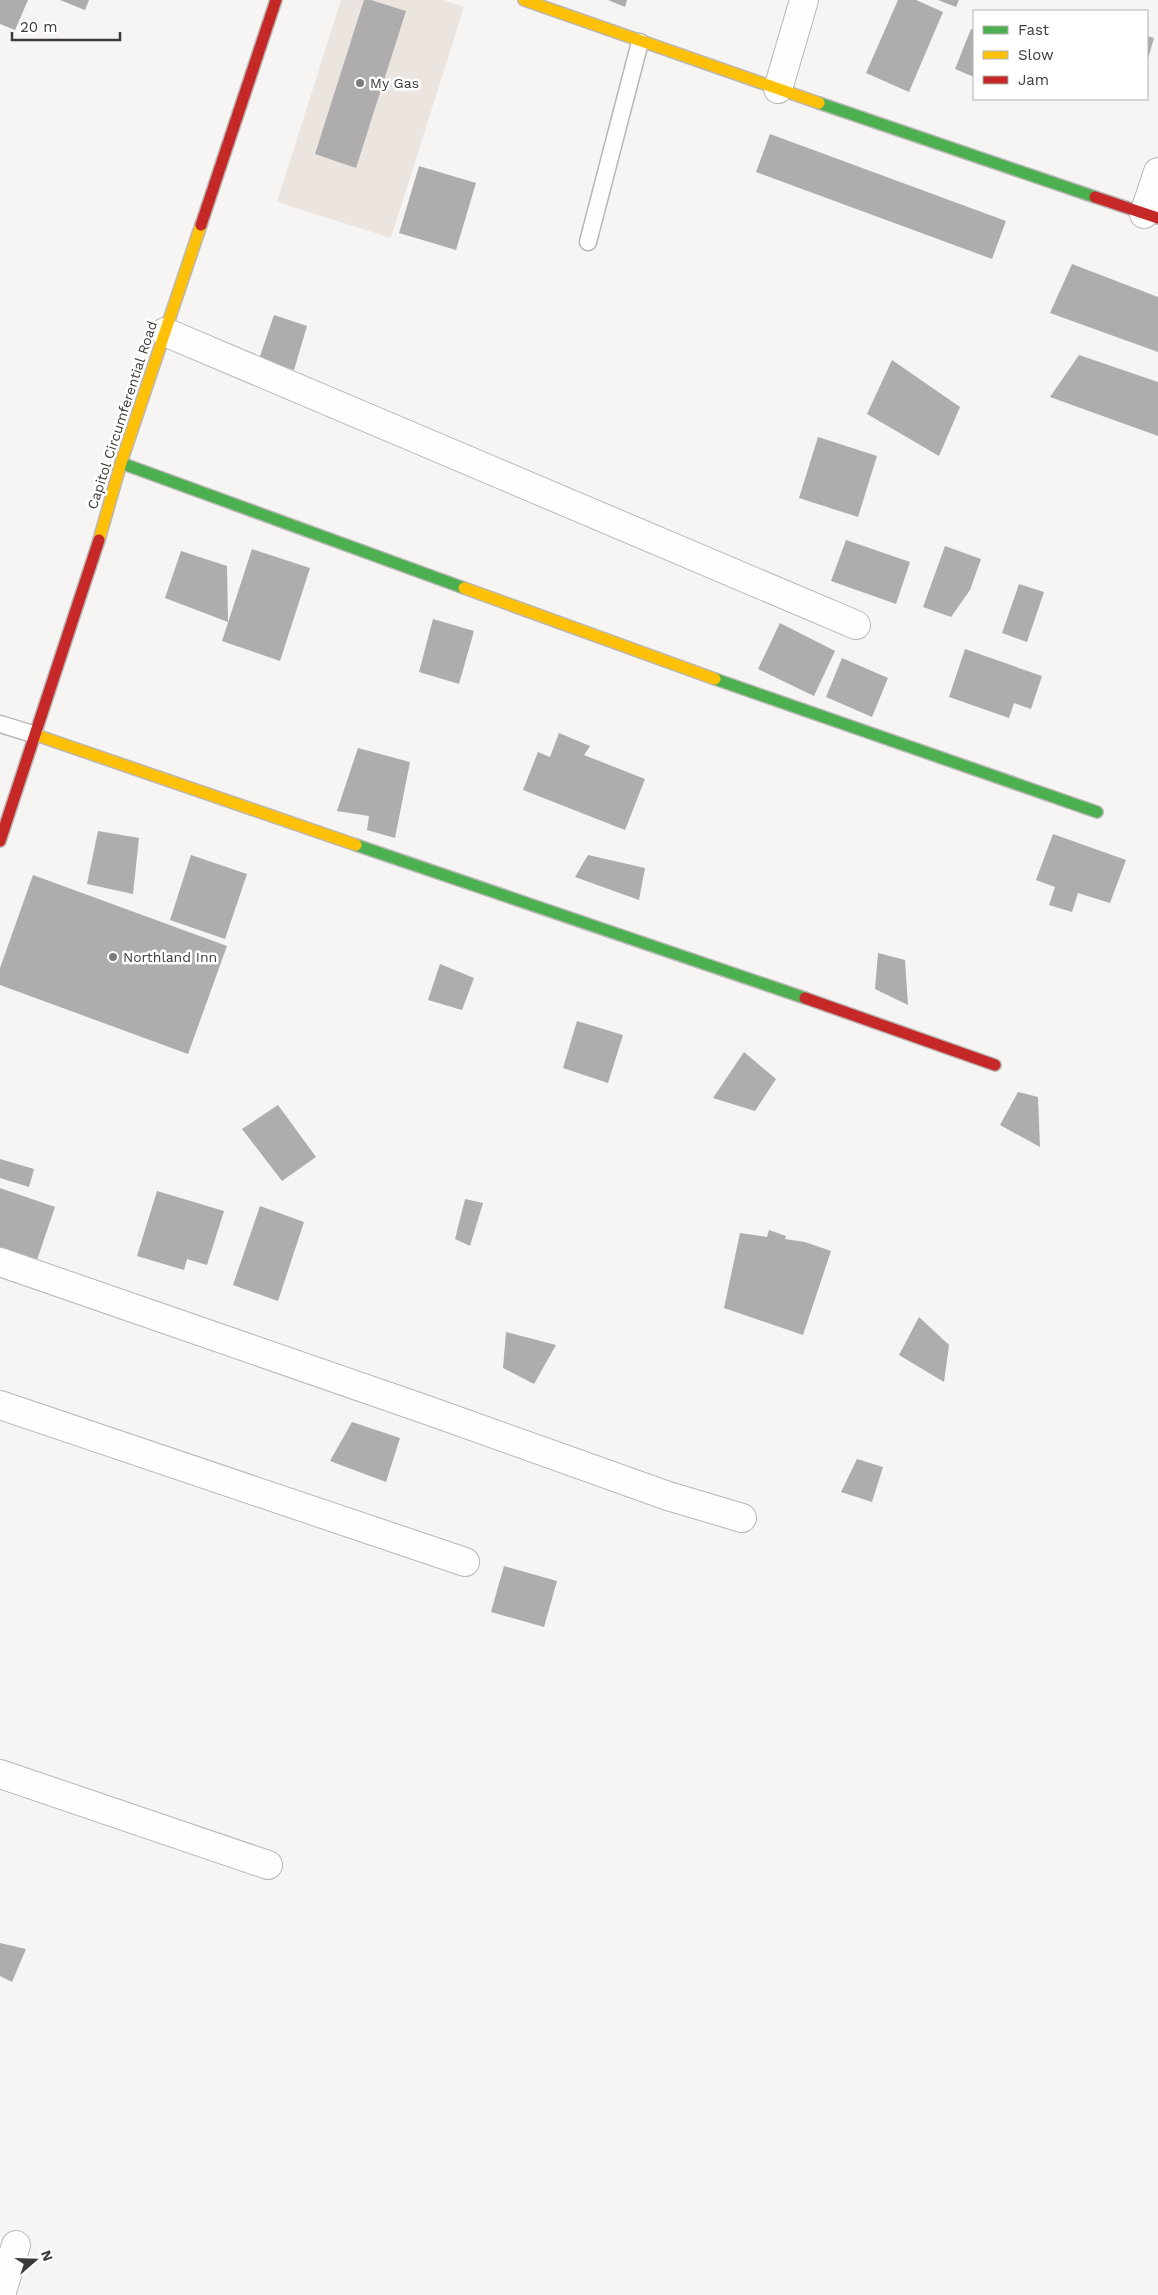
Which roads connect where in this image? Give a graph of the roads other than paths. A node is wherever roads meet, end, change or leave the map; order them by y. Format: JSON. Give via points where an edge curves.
{"nodes":[{"id":1,"x":276,"y":0,"type":"edge"},
{"id":2,"x":524,"y":0,"type":"edge"},
{"id":3,"x":804,"y":0,"type":"edge"},
{"id":4,"x":640,"y":42,"type":"junction"},
{"id":5,"x":778,"y":88,"type":"junction"},
{"id":6,"x":1158,"y":172,"type":"edge"},
{"id":7,"x":1151,"y":216,"type":"edge"},
{"id":8,"x":588,"y":242,"type":"dead end"},
{"id":9,"x":165,"y":332,"type":"junction"},
{"id":10,"x":121,"y":463,"type":"junction"},
{"id":11,"x":856,"y":625,"type":"dead end"},
{"id":12,"x":0,"y":724,"type":"edge"},
{"id":13,"x":36,"y":735,"type":"junction"},
{"id":14,"x":1097,"y":812,"type":"dead end"},
{"id":15,"x":0,"y":841,"type":"edge"},
{"id":16,"x":994,"y":1065,"type":"dead end"},
{"id":17,"x":0,"y":1262,"type":"edge"},
{"id":18,"x":0,"y":1405,"type":"edge"},
{"id":19,"x":742,"y":1518,"type":"dead end"},
{"id":20,"x":465,"y":1562,"type":"dead end"},
{"id":21,"x":0,"y":1774,"type":"edge"},
{"id":22,"x":268,"y":1865,"type":"dead end"},
{"id":23,"x":16,"y":2245,"type":"dead end"},
{"id":24,"x":1,"y":2295,"type":"edge"}],
"edges":[{"from":1,"to":9,"type":"street","name":"Capitol Circumferential Road"},
{"from":2,"to":4,"type":"street"},
{"from":3,"to":5,"type":"street"},
{"from":4,"to":5,"type":"street"},
{"from":4,"to":8,"type":"lane"},
{"from":5,"to":7,"type":"street"},
{"from":6,"to":7,"type":"street"},
{"from":9,"to":10,"type":"street","name":"Capitol Circumferential Road"},
{"from":9,"to":11,"type":"street"},
{"from":10,"to":13,"type":"street","name":"Capitol Circumferential Road"},
{"from":10,"to":14,"type":"street","via":[[729,684]]},
{"from":12,"to":13,"type":"lane"},
{"from":13,"to":15,"type":"street","name":"Capitol Circumferential Road"},
{"from":13,"to":16,"type":"street"},
{"from":17,"to":19,"type":"street","via":[[668,1496]]},
{"from":18,"to":20,"type":"street"},
{"from":21,"to":22,"type":"street"},
{"from":23,"to":24,"type":"street"}]}
